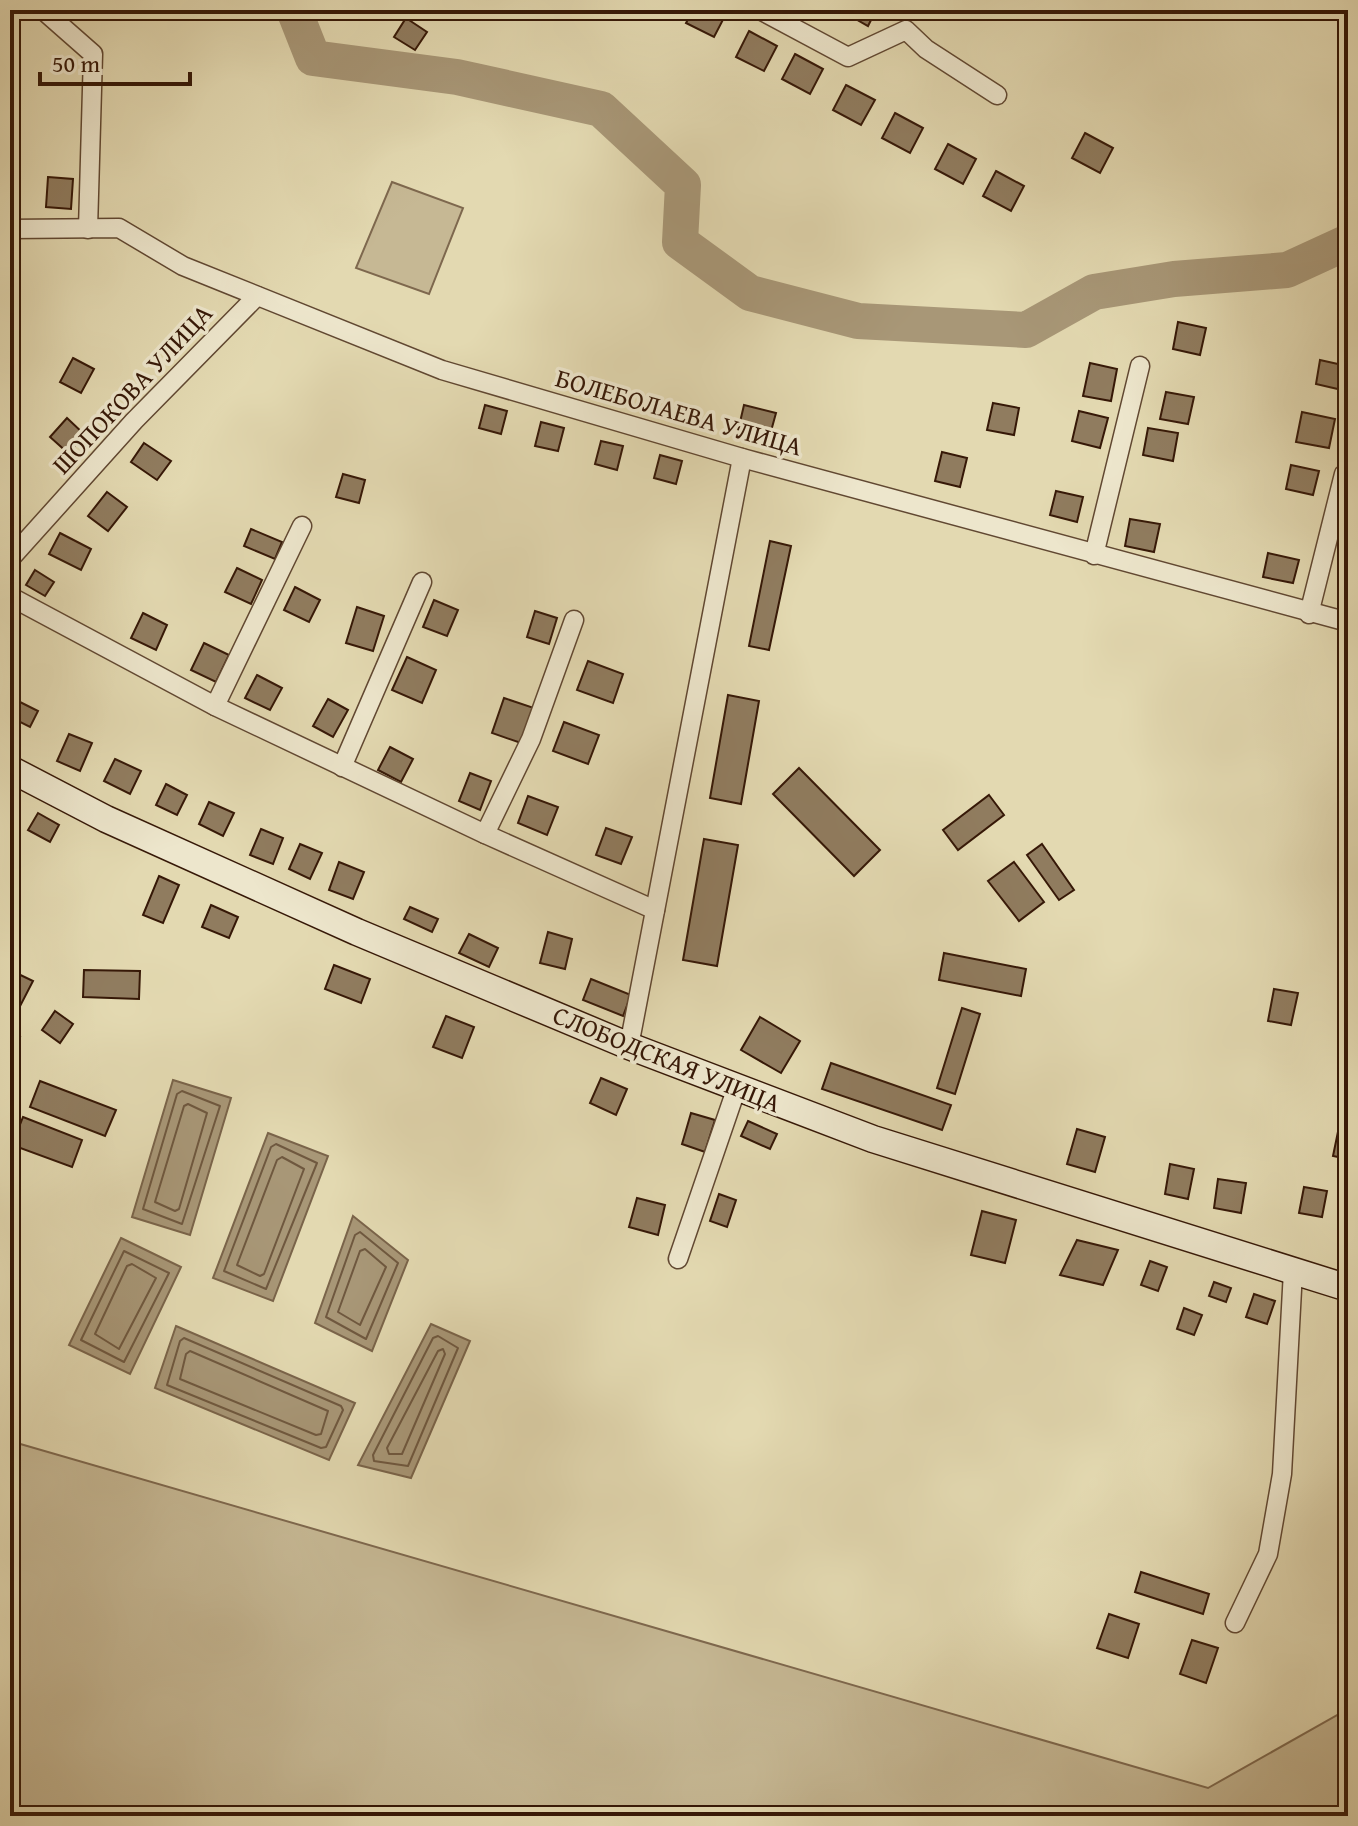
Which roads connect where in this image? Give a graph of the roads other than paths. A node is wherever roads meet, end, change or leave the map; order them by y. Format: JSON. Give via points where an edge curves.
{"nodes":[{"id":1,"x":43,"y":10,"type":"edge"},
{"id":2,"x":760,"y":10,"type":"edge"},
{"id":3,"x":910,"y":10,"type":"edge"},
{"id":4,"x":906,"y":30,"type":"junction"},
{"id":5,"x":997,"y":95,"type":"dead end"},
{"id":6,"x":10,"y":229,"type":"edge"},
{"id":7,"x":88,"y":229,"type":"junction"},
{"id":8,"x":257,"y":296,"type":"junction"},
{"id":9,"x":1140,"y":366,"type":"dead end"},
{"id":10,"x":742,"y":458,"type":"junction"},
{"id":11,"x":1344,"y":474,"type":"dead end"},
{"id":12,"x":302,"y":526,"type":"dead end"},
{"id":13,"x":11,"y":555,"type":"edge"},
{"id":14,"x":1094,"y":555,"type":"junction"},
{"id":15,"x":422,"y":582,"type":"dead end"},
{"id":16,"x":10,"y":592,"type":"edge"},
{"id":17,"x":1309,"y":614,"type":"junction"},
{"id":18,"x":574,"y":620,"type":"dead end"},
{"id":19,"x":1348,"y":622,"type":"edge"},
{"id":20,"x":215,"y":706,"type":"junction"},
{"id":21,"x":342,"y":767,"type":"junction"},
{"id":22,"x":10,"y":769,"type":"edge"},
{"id":23,"x":485,"y":834,"type":"junction"},
{"id":24,"x":655,"y":910,"type":"junction"},
{"id":25,"x":629,"y":1046,"type":"junction"},
{"id":26,"x":737,"y":1087,"type":"junction"},
{"id":27,"x":678,"y":1259,"type":"dead end"},
{"id":28,"x":1293,"y":1271,"type":"junction"},
{"id":29,"x":1348,"y":1288,"type":"edge"},
{"id":30,"x":1235,"y":1623,"type":"dead end"}],
"edges":[{"from":1,"to":7,"type":"street","via":[[93,54]]},
{"from":2,"to":4,"type":"street","via":[[848,57]]},
{"from":3,"to":4,"type":"street"},
{"from":4,"to":5,"type":"street"},
{"from":6,"to":7,"type":"street","name":"БОЛЕБОЛАЕВА УЛИЦА"},
{"from":7,"to":8,"type":"street","name":"БОЛЕБОЛАЕВА УЛИЦА","via":[[119,228],[183,266]]},
{"from":8,"to":10,"type":"street","name":"БОЛЕБОЛАЕВА УЛИЦА","via":[[442,370]]},
{"from":8,"to":13,"type":"street","name":"ШОПОКОВА УЛИЦА"},
{"from":9,"to":14,"type":"street"},
{"from":10,"to":14,"type":"street","name":"БОЛЕБОЛАЕВА УЛИЦА"},
{"from":10,"to":24,"type":"street"},
{"from":11,"to":17,"type":"street"},
{"from":12,"to":20,"type":"street"},
{"from":14,"to":17,"type":"street","name":"БОЛЕБОЛАЕВА УЛИЦА"},
{"from":15,"to":21,"type":"street"},
{"from":16,"to":20,"type":"street"},
{"from":17,"to":19,"type":"street","name":"БОЛЕБОЛАЕВА УЛИЦА"},
{"from":18,"to":23,"type":"street","via":[[531,739]]},
{"from":20,"to":21,"type":"street"},
{"from":21,"to":23,"type":"street"},
{"from":22,"to":25,"type":"street","name":"СЛОБОДСКАЯ УЛИЦА","via":[[287,901]]},
{"from":23,"to":24,"type":"street"},
{"from":24,"to":25,"type":"street"},
{"from":25,"to":26,"type":"street","name":"СЛОБОДСКАЯ УЛИЦА"},
{"from":26,"to":27,"type":"street"},
{"from":26,"to":28,"type":"street","name":"СЛОБОДСКАЯ УЛИЦА","via":[[873,1139]]},
{"from":28,"to":29,"type":"street","name":"СЛОБОДСКАЯ УЛИЦА"},
{"from":28,"to":30,"type":"street","via":[[1282,1474],[1268,1554]]}]}
